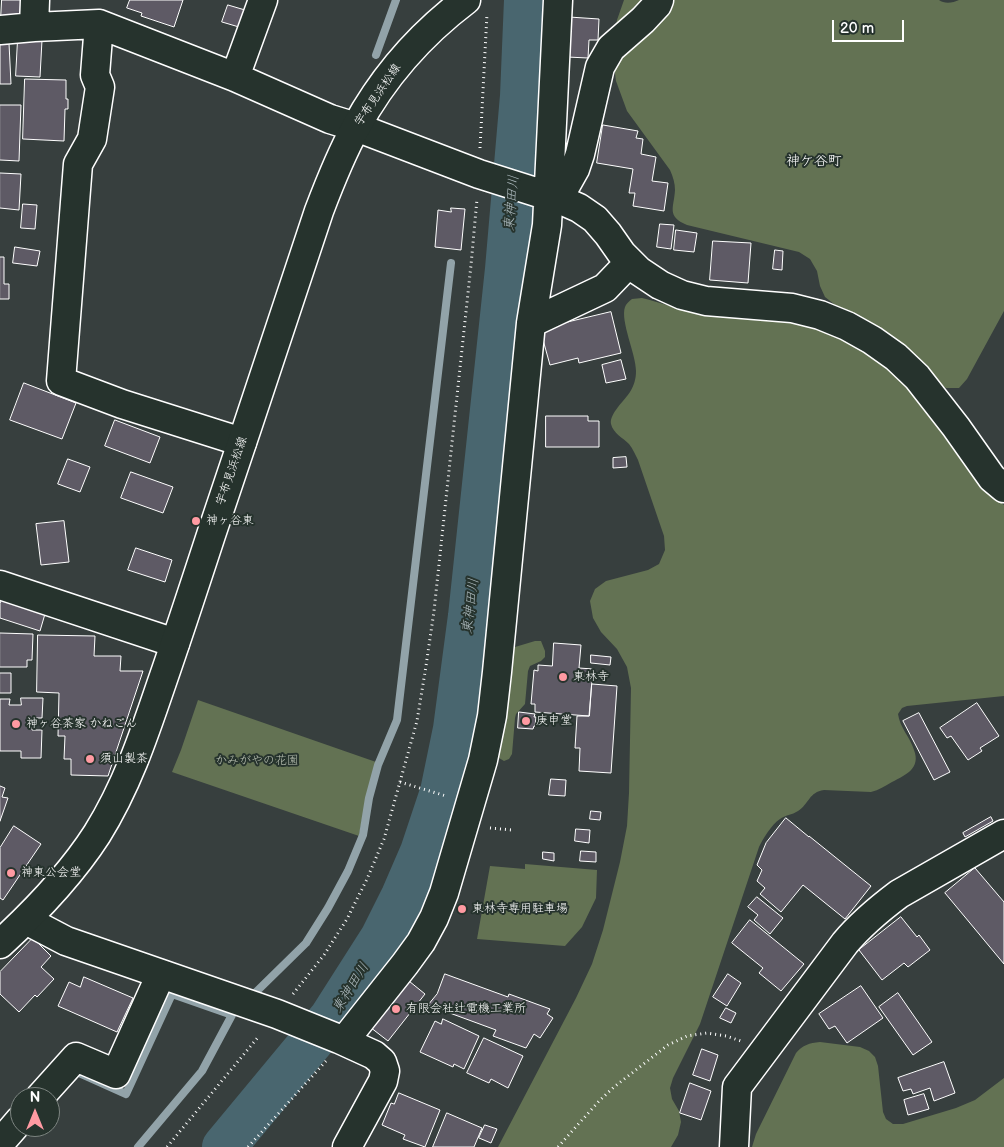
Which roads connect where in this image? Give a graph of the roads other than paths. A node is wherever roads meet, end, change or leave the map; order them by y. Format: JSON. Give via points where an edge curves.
{"nodes":[{"id":1,"x":35,"y":0,"type":"edge"},
{"id":2,"x":263,"y":0,"type":"edge"},
{"id":3,"x":558,"y":0,"type":"edge"},
{"id":4,"x":659,"y":0,"type":"edge"},
{"id":5,"x":477,"y":5,"type":"edge"},
{"id":6,"x":99,"y":24,"type":"junction"},
{"id":7,"x":34,"y":27,"type":"junction"},
{"id":8,"x":0,"y":30,"type":"edge"},
{"id":9,"x":236,"y":78,"type":"junction"},
{"id":10,"x":356,"y":127,"type":"junction"},
{"id":11,"x":545,"y":195,"type":"junction"},
{"id":12,"x":630,"y":262,"type":"junction"},
{"id":13,"x":530,"y":323,"type":"junction"},
{"id":14,"x":242,"y":442,"type":"junction"},
{"id":15,"x":1004,"y":488,"type":"edge"},
{"id":16,"x":0,"y":585,"type":"edge"},
{"id":17,"x":175,"y":643,"type":"junction"},
{"id":18,"x":1004,"y":834,"type":"edge"},
{"id":19,"x":10,"y":929,"type":"edge"},
{"id":20,"x":161,"y":974,"type":"junction"},
{"id":21,"x":342,"y":1040,"type":"junction"},
{"id":22,"x":49,"y":1087,"type":"edge"},
{"id":23,"x":10,"y":1132,"type":"edge"},
{"id":24,"x":0,"y":1143,"type":"edge"},
{"id":25,"x":347,"y":1147,"type":"edge"},
{"id":26,"x":734,"y":1147,"type":"edge"}],
"edges":[{"from":1,"to":7,"type":"street"},
{"from":2,"to":9,"type":"street"},
{"from":3,"to":11,"type":"street"},
{"from":4,"to":11,"type":"street","via":[[643,20],[611,48],[600,67],[575,169],[566,184]]},
{"from":5,"to":10,"type":"street","name":"宇布見浜松線","via":[[436,25],[400,63]]},
{"from":6,"to":7,"type":"street"},
{"from":6,"to":9,"type":"street"},
{"from":6,"to":14,"type":"street","via":[[95,75],[100,88],[92,139],[78,164],[61,381]]},
{"from":7,"to":8,"type":"street"},
{"from":9,"to":10,"type":"street"},
{"from":10,"to":11,"type":"street","via":[[482,175]]},
{"from":10,"to":14,"type":"street","name":"宇布見浜松線","via":[[319,211]]},
{"from":11,"to":12,"type":"street","via":[[579,208],[595,219]]},
{"from":11,"to":13,"type":"street","via":[[547,225]]},
{"from":12,"to":13,"type":"street","via":[[605,288]]},
{"from":12,"to":15,"type":"street","via":[[660,285],[682,295],[706,301],[792,308],[838,322],[872,340],[917,377],[992,478]]},
{"from":13,"to":21,"type":"street","via":[[495,690],[483,760],[434,918],[405,964]]},
{"from":14,"to":17,"type":"street","name":"宇布見浜松線"},
{"from":16,"to":17,"type":"street"},
{"from":17,"to":19,"type":"street","name":"宇布見浜松線","via":[[144,737],[96,836],[52,894]]},
{"from":18,"to":26,"type":"street","via":[[899,894],[857,929],[737,1087]]},
{"from":19,"to":20,"type":"street","via":[[66,941]]},
{"from":20,"to":21,"type":"street"},
{"from":20,"to":22,"type":"street","via":[[116,1074],[76,1057]]},
{"from":21,"to":25,"type":"street","via":[[374,1056],[382,1062],[385,1072]]},
{"from":23,"to":24,"type":"street"}]}
